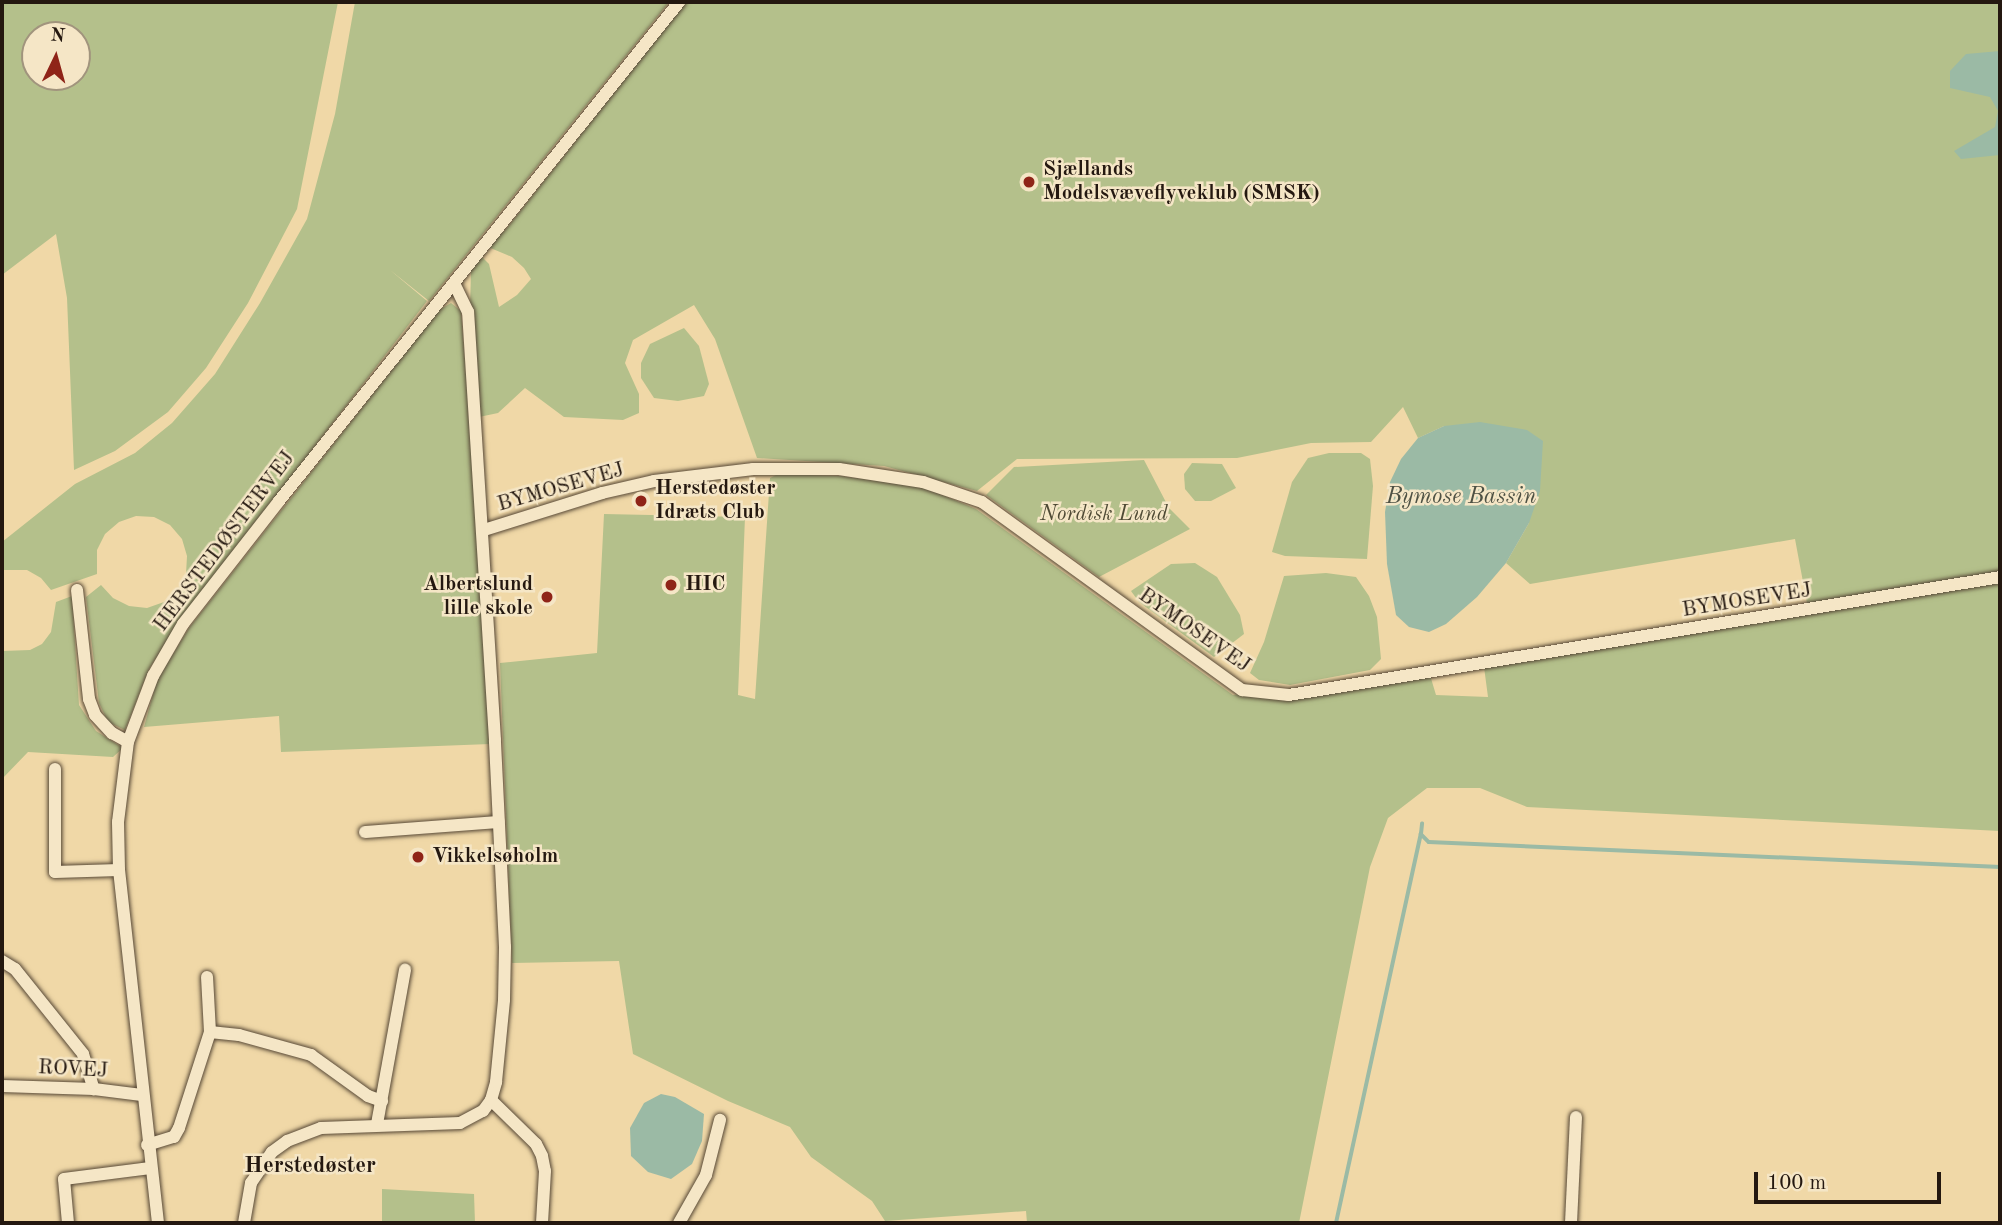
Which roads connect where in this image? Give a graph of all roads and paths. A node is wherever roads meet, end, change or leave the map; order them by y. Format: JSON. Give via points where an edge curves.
{"nodes":[{"id":1,"x":678,"y":2,"type":"edge"},
{"id":2,"x":454,"y":283,"type":"junction"},
{"id":3,"x":484,"y":530,"type":"junction"},
{"id":4,"x":2000,"y":577,"type":"edge"},
{"id":5,"x":76,"y":590,"type":"dead end"},
{"id":6,"x":128,"y":742,"type":"junction"},
{"id":7,"x":55,"y":769,"type":"dead end"},
{"id":8,"x":499,"y":822,"type":"junction"},
{"id":9,"x":365,"y":832,"type":"dead end"},
{"id":10,"x":119,"y":870,"type":"junction"},
{"id":11,"x":2,"y":961,"type":"edge"},
{"id":12,"x":405,"y":970,"type":"dead end"},
{"id":13,"x":207,"y":977,"type":"dead end"},
{"id":14,"x":210,"y":1032,"type":"junction"},
{"id":15,"x":2,"y":1086,"type":"edge"},
{"id":16,"x":94,"y":1089,"type":"junction"},
{"id":17,"x":142,"y":1094,"type":"junction"},
{"id":18,"x":491,"y":1100,"type":"junction"},
{"id":19,"x":382,"y":1101,"type":"junction"},
{"id":20,"x":1576,"y":1116,"type":"dead end"},
{"id":21,"x":720,"y":1120,"type":"dead end"},
{"id":22,"x":377,"y":1124,"type":"junction"},
{"id":23,"x":147,"y":1145,"type":"junction"},
{"id":24,"x":150,"y":1168,"type":"junction"},
{"id":25,"x":68,"y":1223,"type":"edge"},
{"id":26,"x":158,"y":1223,"type":"edge"},
{"id":27,"x":244,"y":1223,"type":"edge"},
{"id":28,"x":542,"y":1223,"type":"edge"},
{"id":29,"x":679,"y":1223,"type":"edge"},
{"id":30,"x":1571,"y":1223,"type":"edge"}],
"edges":[{"from":1,"to":2,"type":"street","name":"HERSTEDØSTERVEJ"},
{"from":2,"to":3,"type":"street","via":[[468,312]]},
{"from":2,"to":6,"type":"street","name":"HERSTEDØSTERVEJ","via":[[183,624],[153,676]]},
{"from":3,"to":4,"type":"street","name":"BYMOSEVEJ","via":[[654,481],[753,469],[839,469],[923,482],[982,502],[1242,690],[1276,695]]},
{"from":3,"to":8,"type":"street"},
{"from":5,"to":6,"type":"street","via":[[89,699],[103,725]]},
{"from":6,"to":10,"type":"street","name":"HERSTEDØSTERVEJ","via":[[118,822]]},
{"from":7,"to":10,"type":"street","via":[[55,872]]},
{"from":8,"to":9,"type":"street"},
{"from":8,"to":18,"type":"street","via":[[504,1000]]},
{"from":10,"to":17,"type":"street","name":"HERSTEDØSTERVEJ"},
{"from":11,"to":16,"type":"street","via":[[15,968],[83,1054]]},
{"from":12,"to":19,"type":"street"},
{"from":13,"to":14,"type":"street"},
{"from":14,"to":19,"type":"street","via":[[239,1035],[311,1055]]},
{"from":14,"to":23,"type":"street","via":[[174,1137]]},
{"from":15,"to":16,"type":"street","name":"ROVEJ"},
{"from":16,"to":17,"type":"street","name":"ROVEJ"},
{"from":17,"to":23,"type":"street","name":"HERSTEDØSTERVEJ"},
{"from":18,"to":22,"type":"street","via":[[473,1119],[460,1123]]},
{"from":18,"to":28,"type":"street","via":[[537,1144],[542,1156]]},
{"from":19,"to":22,"type":"street"},
{"from":20,"to":30,"type":"street"},
{"from":21,"to":29,"type":"street","via":[[706,1175]]},
{"from":22,"to":27,"type":"street","via":[[321,1128],[287,1140],[272,1152],[251,1183]]},
{"from":23,"to":24,"type":"street","name":"HERSTEDØSTERVEJ"},
{"from":24,"to":25,"type":"street","via":[[64,1180]]},
{"from":24,"to":26,"type":"street","name":"HERSTEDØSTERVEJ"}]}
